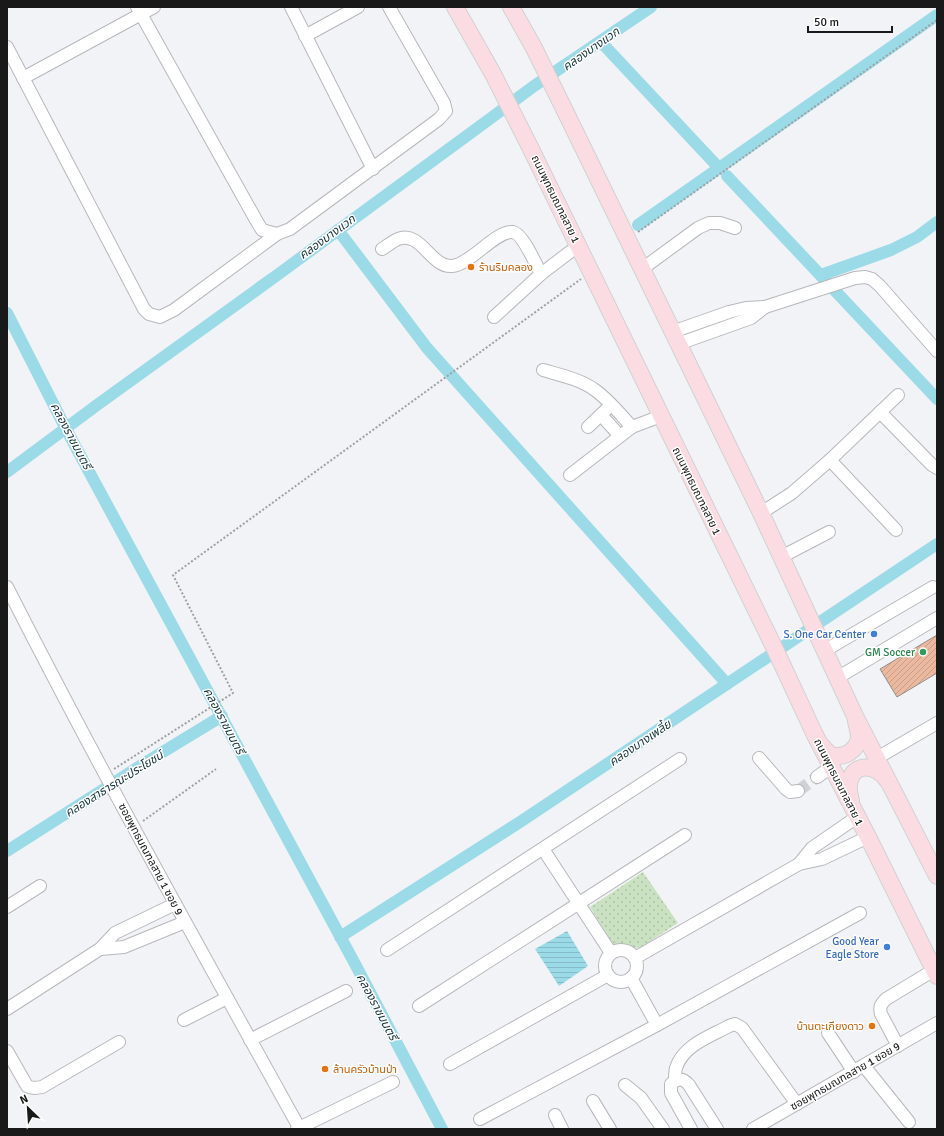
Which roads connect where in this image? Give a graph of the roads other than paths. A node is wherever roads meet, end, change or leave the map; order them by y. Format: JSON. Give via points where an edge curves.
{"nodes":[{"id":1,"x":154,"y":7,"type":"edge"},
{"id":2,"x":291,"y":7,"type":"edge"},
{"id":3,"x":358,"y":7,"type":"edge"},
{"id":4,"x":390,"y":7,"type":"edge"},
{"id":5,"x":455,"y":7,"type":"edge"},
{"id":6,"x":511,"y":7,"type":"edge"},
{"id":7,"x":139,"y":11,"type":"edge"},
{"id":8,"x":305,"y":36,"type":"junction"},
{"id":9,"x":7,"y":47,"type":"edge"},
{"id":10,"x":23,"y":78,"type":"junction"},
{"id":11,"x":372,"y":169,"type":"junction"},
{"id":12,"x":736,"y":228,"type":"dead end"},
{"id":13,"x":277,"y":234,"type":"junction"},
{"id":14,"x":578,"y":245,"type":"junction"},
{"id":15,"x":382,"y":249,"type":"dead end"},
{"id":16,"x":642,"y":269,"type":"junction"},
{"id":17,"x":541,"y":274,"type":"junction"},
{"id":18,"x":494,"y":317,"type":"dead end"},
{"id":19,"x":675,"y":338,"type":"junction"},
{"id":20,"x":937,"y":351,"type":"edge"},
{"id":21,"x":543,"y":370,"type":"dead end"},
{"id":22,"x":898,"y":395,"type":"dead end"},
{"id":23,"x":611,"y":405,"type":"junction"},
{"id":24,"x":880,"y":412,"type":"junction"},
{"id":25,"x":601,"y":415,"type":"junction"},
{"id":26,"x":662,"y":416,"type":"junction"},
{"id":27,"x":588,"y":427,"type":"dead end"},
{"id":28,"x":632,"y":427,"type":"junction"},
{"id":29,"x":620,"y":436,"type":"junction"},
{"id":30,"x":830,"y":460,"type":"junction"},
{"id":31,"x":937,"y":468,"type":"edge"},
{"id":32,"x":570,"y":475,"type":"dead end"},
{"id":33,"x":760,"y":513,"type":"junction"},
{"id":34,"x":896,"y":530,"type":"dead end"},
{"id":35,"x":829,"y":532,"type":"dead end"},
{"id":36,"x":781,"y":557,"type":"junction"},
{"id":37,"x":7,"y":586,"type":"edge"},
{"id":38,"x":933,"y":587,"type":"dead end"},
{"id":39,"x":937,"y":618,"type":"edge"},
{"id":40,"x":937,"y":626,"type":"edge"},
{"id":41,"x":824,"y":651,"type":"junction"},
{"id":42,"x":839,"y":680,"type":"junction"},
{"id":43,"x":854,"y":714,"type":"junction"},
{"id":44,"x":937,"y":723,"type":"edge"},
{"id":45,"x":815,"y":735,"type":"junction"},
{"id":46,"x":759,"y":758,"type":"dead end"},
{"id":47,"x":878,"y":758,"type":"junction"},
{"id":48,"x":680,"y":759,"type":"dead end"},
{"id":49,"x":831,"y":767,"type":"junction"},
{"id":50,"x":816,"y":777,"type":"tunnel mouth"},
{"id":51,"x":798,"y":790,"type":"dead end"},
{"id":52,"x":893,"y":790,"type":"junction"},
{"id":53,"x":855,"y":813,"type":"junction"},
{"id":54,"x":684,"y":835,"type":"dead end"},
{"id":55,"x":868,"y":837,"type":"junction"},
{"id":56,"x":543,"y":849,"type":"junction"},
{"id":57,"x":799,"y":864,"type":"junction"},
{"id":58,"x":937,"y":876,"type":"edge"},
{"id":59,"x":40,"y":886,"type":"dead end"},
{"id":60,"x":578,"y":903,"type":"junction"},
{"id":61,"x":175,"y":904,"type":"junction"},
{"id":62,"x":7,"y":907,"type":"edge"},
{"id":63,"x":860,"y":913,"type":"dead end"},
{"id":64,"x":185,"y":922,"type":"junction"},
{"id":65,"x":100,"y":949,"type":"junction"},
{"id":66,"x":387,"y":950,"type":"dead end"},
{"id":67,"x":611,"y":954,"type":"junction"},
{"id":68,"x":635,"y":958,"type":"junction"},
{"id":69,"x":936,"y":973,"type":"edge"},
{"id":70,"x":608,"y":975,"type":"junction"},
{"id":71,"x":631,"y":978,"type":"junction"},
{"id":72,"x":346,"y":991,"type":"dead end"},
{"id":73,"x":227,"y":998,"type":"junction"},
{"id":74,"x":419,"y":1006,"type":"dead end"},
{"id":75,"x":7,"y":1009,"type":"edge"},
{"id":76,"x":184,"y":1020,"type":"dead end"},
{"id":77,"x":937,"y":1023,"type":"edge"},
{"id":78,"x":657,"y":1025,"type":"junction"},
{"id":79,"x":828,"y":1033,"type":"dead end"},
{"id":80,"x":250,"y":1040,"type":"junction"},
{"id":81,"x":119,"y":1042,"type":"dead end"},
{"id":82,"x":898,"y":1046,"type":"junction"},
{"id":83,"x":8,"y":1053,"type":"edge"},
{"id":84,"x":450,"y":1064,"type":"dead end"},
{"id":85,"x":859,"y":1069,"type":"junction"},
{"id":86,"x":675,"y":1080,"type":"junction"},
{"id":87,"x":393,"y":1082,"type":"dead end"},
{"id":88,"x":625,"y":1086,"type":"dead end"},
{"id":89,"x":593,"y":1101,"type":"dead end"},
{"id":90,"x":797,"y":1104,"type":"junction"},
{"id":91,"x":554,"y":1115,"type":"dead end"},
{"id":92,"x":480,"y":1120,"type":"dead end"},
{"id":93,"x":909,"y":1122,"type":"dead end"},
{"id":94,"x":299,"y":1128,"type":"edge"},
{"id":95,"x":562,"y":1129,"type":"edge"},
{"id":96,"x":610,"y":1129,"type":"edge"},
{"id":97,"x":663,"y":1129,"type":"edge"},
{"id":98,"x":691,"y":1129,"type":"edge"},
{"id":99,"x":717,"y":1129,"type":"edge"},
{"id":100,"x":753,"y":1129,"type":"edge"}],
"edges":[{"from":1,"to":7,"type":"street"},
{"from":2,"to":8,"type":"street"},
{"from":3,"to":8,"type":"street"},
{"from":4,"to":11,"type":"street","via":[[444,103],[446,111]]},
{"from":5,"to":14,"type":"main road","name":"ถนนพุทธมณฑลสาย 1","via":[[493,74]]},
{"from":6,"to":16,"type":"main road","via":[[534,48]]},
{"from":7,"to":10,"type":"street"},
{"from":7,"to":13,"type":"street","via":[[262,230]]},
{"from":8,"to":11,"type":"street"},
{"from":9,"to":10,"type":"street"},
{"from":10,"to":13,"type":"street","via":[[144,310],[149,314],[160,317],[174,310]]},
{"from":11,"to":13,"type":"street","via":[[290,228]]},
{"from":12,"to":16,"type":"street","via":[[720,223],[709,223],[698,228]]},
{"from":14,"to":17,"type":"street"},
{"from":14,"to":26,"type":"main road","name":"ถนนพุทธมณฑลสาย 1"},
{"from":15,"to":17,"type":"street","via":[[399,239],[410,238],[442,264],[453,266],[503,234],[512,232],[520,236]]},
{"from":16,"to":19,"type":"main road"},
{"from":17,"to":18,"type":"street"},
{"from":19,"to":20,"type":"street","via":[[729,312],[765,307],[860,278],[872,279],[880,286]]},
{"from":19,"to":33,"type":"main road"},
{"from":21,"to":23,"type":"street","via":[[584,384]]},
{"from":22,"to":24,"type":"street"},
{"from":23,"to":25,"type":"street"},
{"from":23,"to":28,"type":"street"},
{"from":24,"to":30,"type":"street"},
{"from":24,"to":31,"type":"street"},
{"from":25,"to":27,"type":"street"},
{"from":25,"to":29,"type":"street"},
{"from":26,"to":28,"type":"street"},
{"from":26,"to":45,"type":"main road","name":"ถนนพุทธมณฑลสาย 1"},
{"from":28,"to":29,"type":"street"},
{"from":29,"to":32,"type":"street"},
{"from":30,"to":33,"type":"street","via":[[792,493]]},
{"from":30,"to":34,"type":"street"},
{"from":33,"to":36,"type":"main road"},
{"from":35,"to":36,"type":"street"},
{"from":36,"to":41,"type":"main road"},
{"from":37,"to":61,"type":"street","name":"ซอยพุทธมณฑลสาย 1 ซอย 9","via":[[57,685]]},
{"from":38,"to":41,"type":"street"},
{"from":39,"to":42,"type":"street"},
{"from":40,"to":42,"type":"street"},
{"from":41,"to":42,"type":"main road"},
{"from":42,"to":43,"type":"main road"},
{"from":43,"to":45,"type":"main road","via":[[859,738],[854,749],[845,755],[832,755],[827,752]]},
{"from":43,"to":47,"type":"main road"},
{"from":44,"to":47,"type":"street"},
{"from":45,"to":49,"type":"main road","name":"ถนนพุทธมณฑลสาย 1"},
{"from":46,"to":51,"type":"street","via":[[786,789],[790,792]]},
{"from":47,"to":52,"type":"main road"},
{"from":48,"to":56,"type":"street"},
{"from":49,"to":50,"type":"street"},
{"from":49,"to":53,"type":"main road","name":"ถนนพุทธมณฑลสาย 1"},
{"from":52,"to":53,"type":"main road","via":[[879,770],[870,767],[859,769],[851,776],[848,785]]},
{"from":52,"to":58,"type":"main road"},
{"from":53,"to":55,"type":"main road","name":"ถนนพุทธมณฑลสาย 1"},
{"from":53,"to":57,"type":"street","via":[[812,848]]},
{"from":54,"to":60,"type":"street"},
{"from":55,"to":57,"type":"street","via":[[822,859]]},
{"from":55,"to":69,"type":"main road","name":"ถนนพุทธมณฑลสาย 1"},
{"from":56,"to":60,"type":"street"},
{"from":56,"to":66,"type":"street"},
{"from":57,"to":68,"type":"street"},
{"from":59,"to":62,"type":"street"},
{"from":60,"to":67,"type":"street"},
{"from":60,"to":74,"type":"street"},
{"from":61,"to":64,"type":"street","name":"ซอยพุทธมณฑลสาย 1 ซอย 9"},
{"from":61,"to":65,"type":"street","via":[[115,933]]},
{"from":63,"to":78,"type":"street"},
{"from":64,"to":65,"type":"street","via":[[124,947]]},
{"from":64,"to":73,"type":"street","name":"ซอยพุทธมณฑลสาย 1 ซอย 9"},
{"from":65,"to":75,"type":"street"},
{"from":67,"to":68,"type":"street","via":[[621,950]]},
{"from":67,"to":70,"type":"street","via":[[605,964]]},
{"from":68,"to":71,"type":"street","via":[[637,969]]},
{"from":69,"to":82,"type":"street","via":[[881,1004],[881,1014]]},
{"from":70,"to":71,"type":"street","via":[[619,982]]},
{"from":70,"to":84,"type":"street"},
{"from":71,"to":78,"type":"street"},
{"from":72,"to":80,"type":"street"},
{"from":73,"to":76,"type":"street"},
{"from":73,"to":80,"type":"street","name":"ซอยพุทธมณฑลสาย 1 ซอย 9"},
{"from":77,"to":82,"type":"street","name":"ซอยพุทธมณฑลสาย 1 ซอย 9"},
{"from":78,"to":92,"type":"street"},
{"from":79,"to":85,"type":"street"},
{"from":80,"to":94,"type":"street","name":"ซอยพุทธมณฑลสาย 1 ซอย 9"},
{"from":81,"to":83,"type":"street","via":[[36,1088],[27,1086]]},
{"from":82,"to":85,"type":"street","name":"ซอยพุทธมณฑลสาย 1 ซอย 9"},
{"from":85,"to":90,"type":"street","name":"ซอยพุทธมณฑลสาย 1 ซอย 9"},
{"from":85,"to":93,"type":"street"},
{"from":86,"to":90,"type":"street","via":[[675,1069],[688,1049],[735,1024],[742,1028]]},
{"from":86,"to":98,"type":"street","via":[[671,1084],[671,1093]]},
{"from":86,"to":99,"type":"street","via":[[681,1079],[689,1085]]},
{"from":87,"to":94,"type":"street"},
{"from":88,"to":97,"type":"street","via":[[642,1098]]},
{"from":89,"to":96,"type":"street"},
{"from":90,"to":100,"type":"street","name":"ซอยพุทธมณฑลสาย 1 ซอย 9"},
{"from":91,"to":95,"type":"street"}]}
